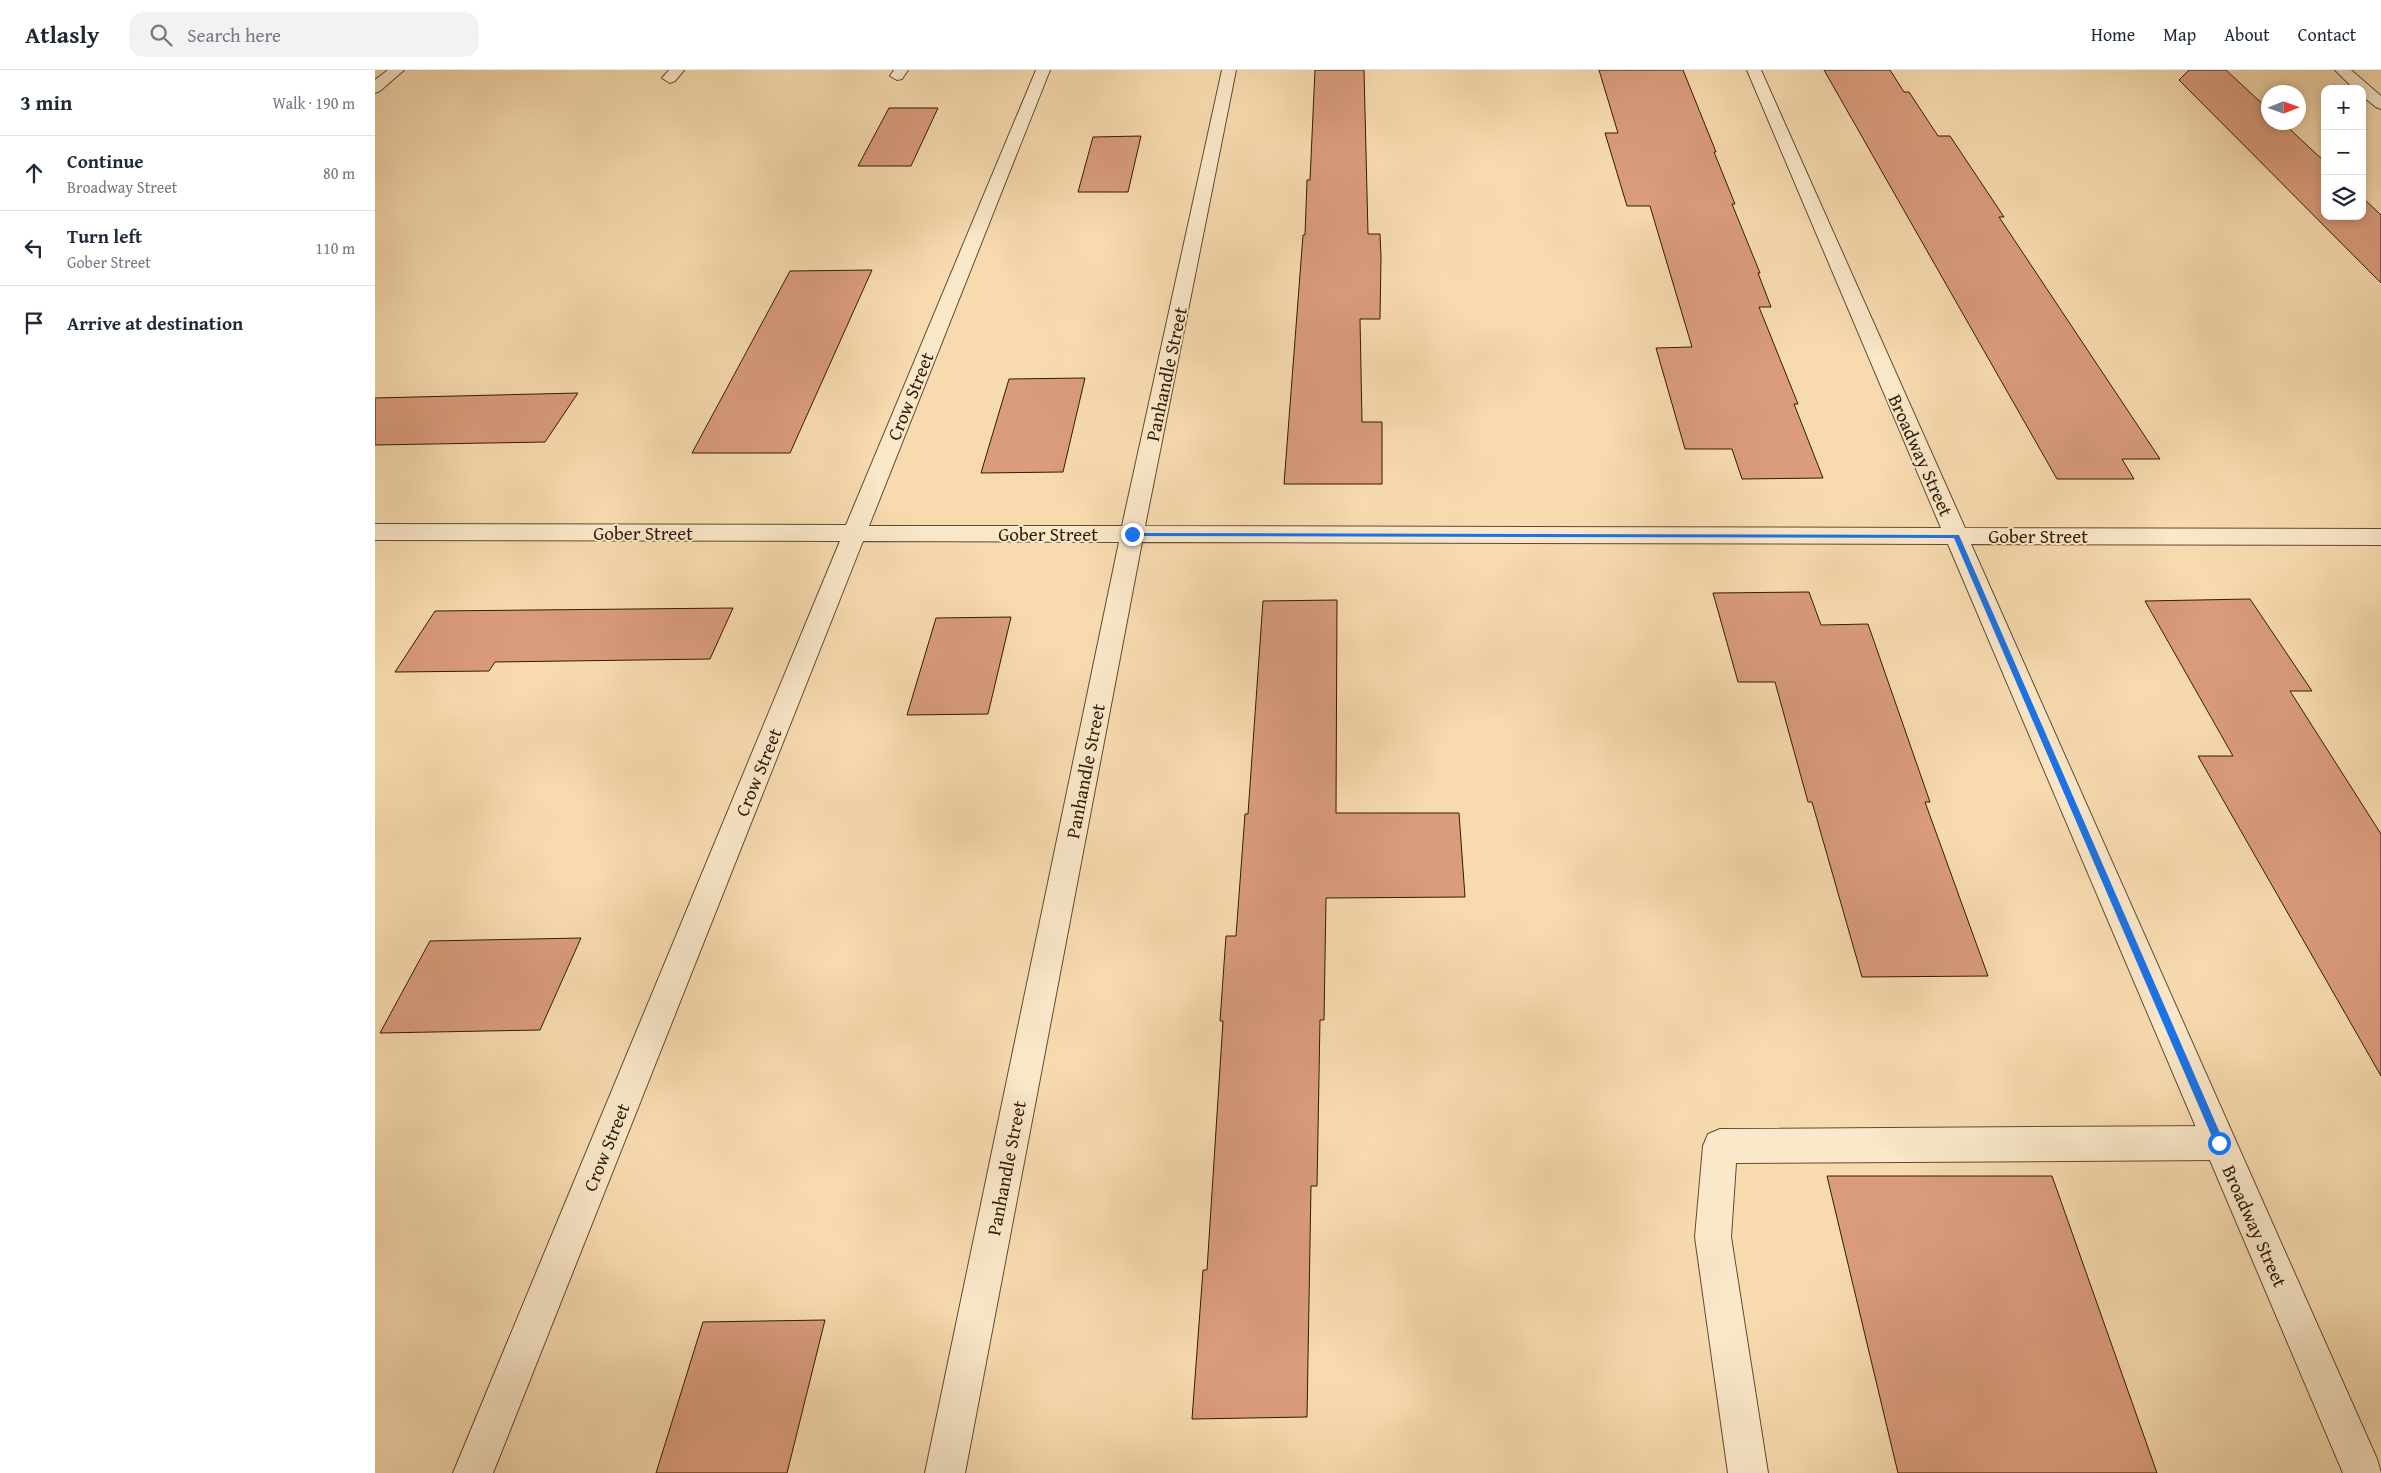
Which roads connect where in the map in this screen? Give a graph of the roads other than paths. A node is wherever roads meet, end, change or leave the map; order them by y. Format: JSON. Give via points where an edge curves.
{"nodes":[{"id":1,"x":397,"y":70,"type":"edge"},
{"id":2,"x":1043,"y":70,"type":"edge"},
{"id":3,"x":1229,"y":70,"type":"edge"},
{"id":4,"x":1754,"y":70,"type":"edge"},
{"id":5,"x":2342,"y":70,"type":"edge"},
{"id":6,"x":375,"y":88,"type":"edge"},
{"id":7,"x":2381,"y":104,"type":"edge"},
{"id":8,"x":375,"y":532,"type":"edge"},
{"id":9,"x":855,"y":533,"type":"junction"},
{"id":10,"x":1132,"y":534,"type":"junction"},
{"id":11,"x":1956,"y":536,"type":"junction"},
{"id":12,"x":2381,"y":537,"type":"edge"},
{"id":13,"x":2219,"y":1143,"type":"junction"},
{"id":14,"x":473,"y":1473,"type":"edge"},
{"id":15,"x":945,"y":1473,"type":"edge"},
{"id":16,"x":1747,"y":1473,"type":"edge"},
{"id":17,"x":2363,"y":1473,"type":"edge"}],
"edges":[{"from":1,"to":6,"type":"street"},
{"from":2,"to":9,"type":"street","name":"Crow Street"},
{"from":3,"to":10,"type":"street","name":"Panhandle Street"},
{"from":4,"to":11,"type":"street","name":"Broadway Street"},
{"from":5,"to":7,"type":"street"},
{"from":8,"to":9,"type":"street","name":"Gober Street"},
{"from":9,"to":10,"type":"street","name":"Gober Street"},
{"from":9,"to":14,"type":"street","name":"Crow Street"},
{"from":10,"to":11,"type":"street","name":"Gober Street"},
{"from":10,"to":15,"type":"street","name":"Panhandle Street"},
{"from":11,"to":12,"type":"street","name":"Gober Street"},
{"from":11,"to":13,"type":"street","name":"Broadway Street"},
{"from":13,"to":16,"type":"street","via":[[1720,1146],[1713,1237]]},
{"from":13,"to":17,"type":"street","name":"Broadway Street"}]}
